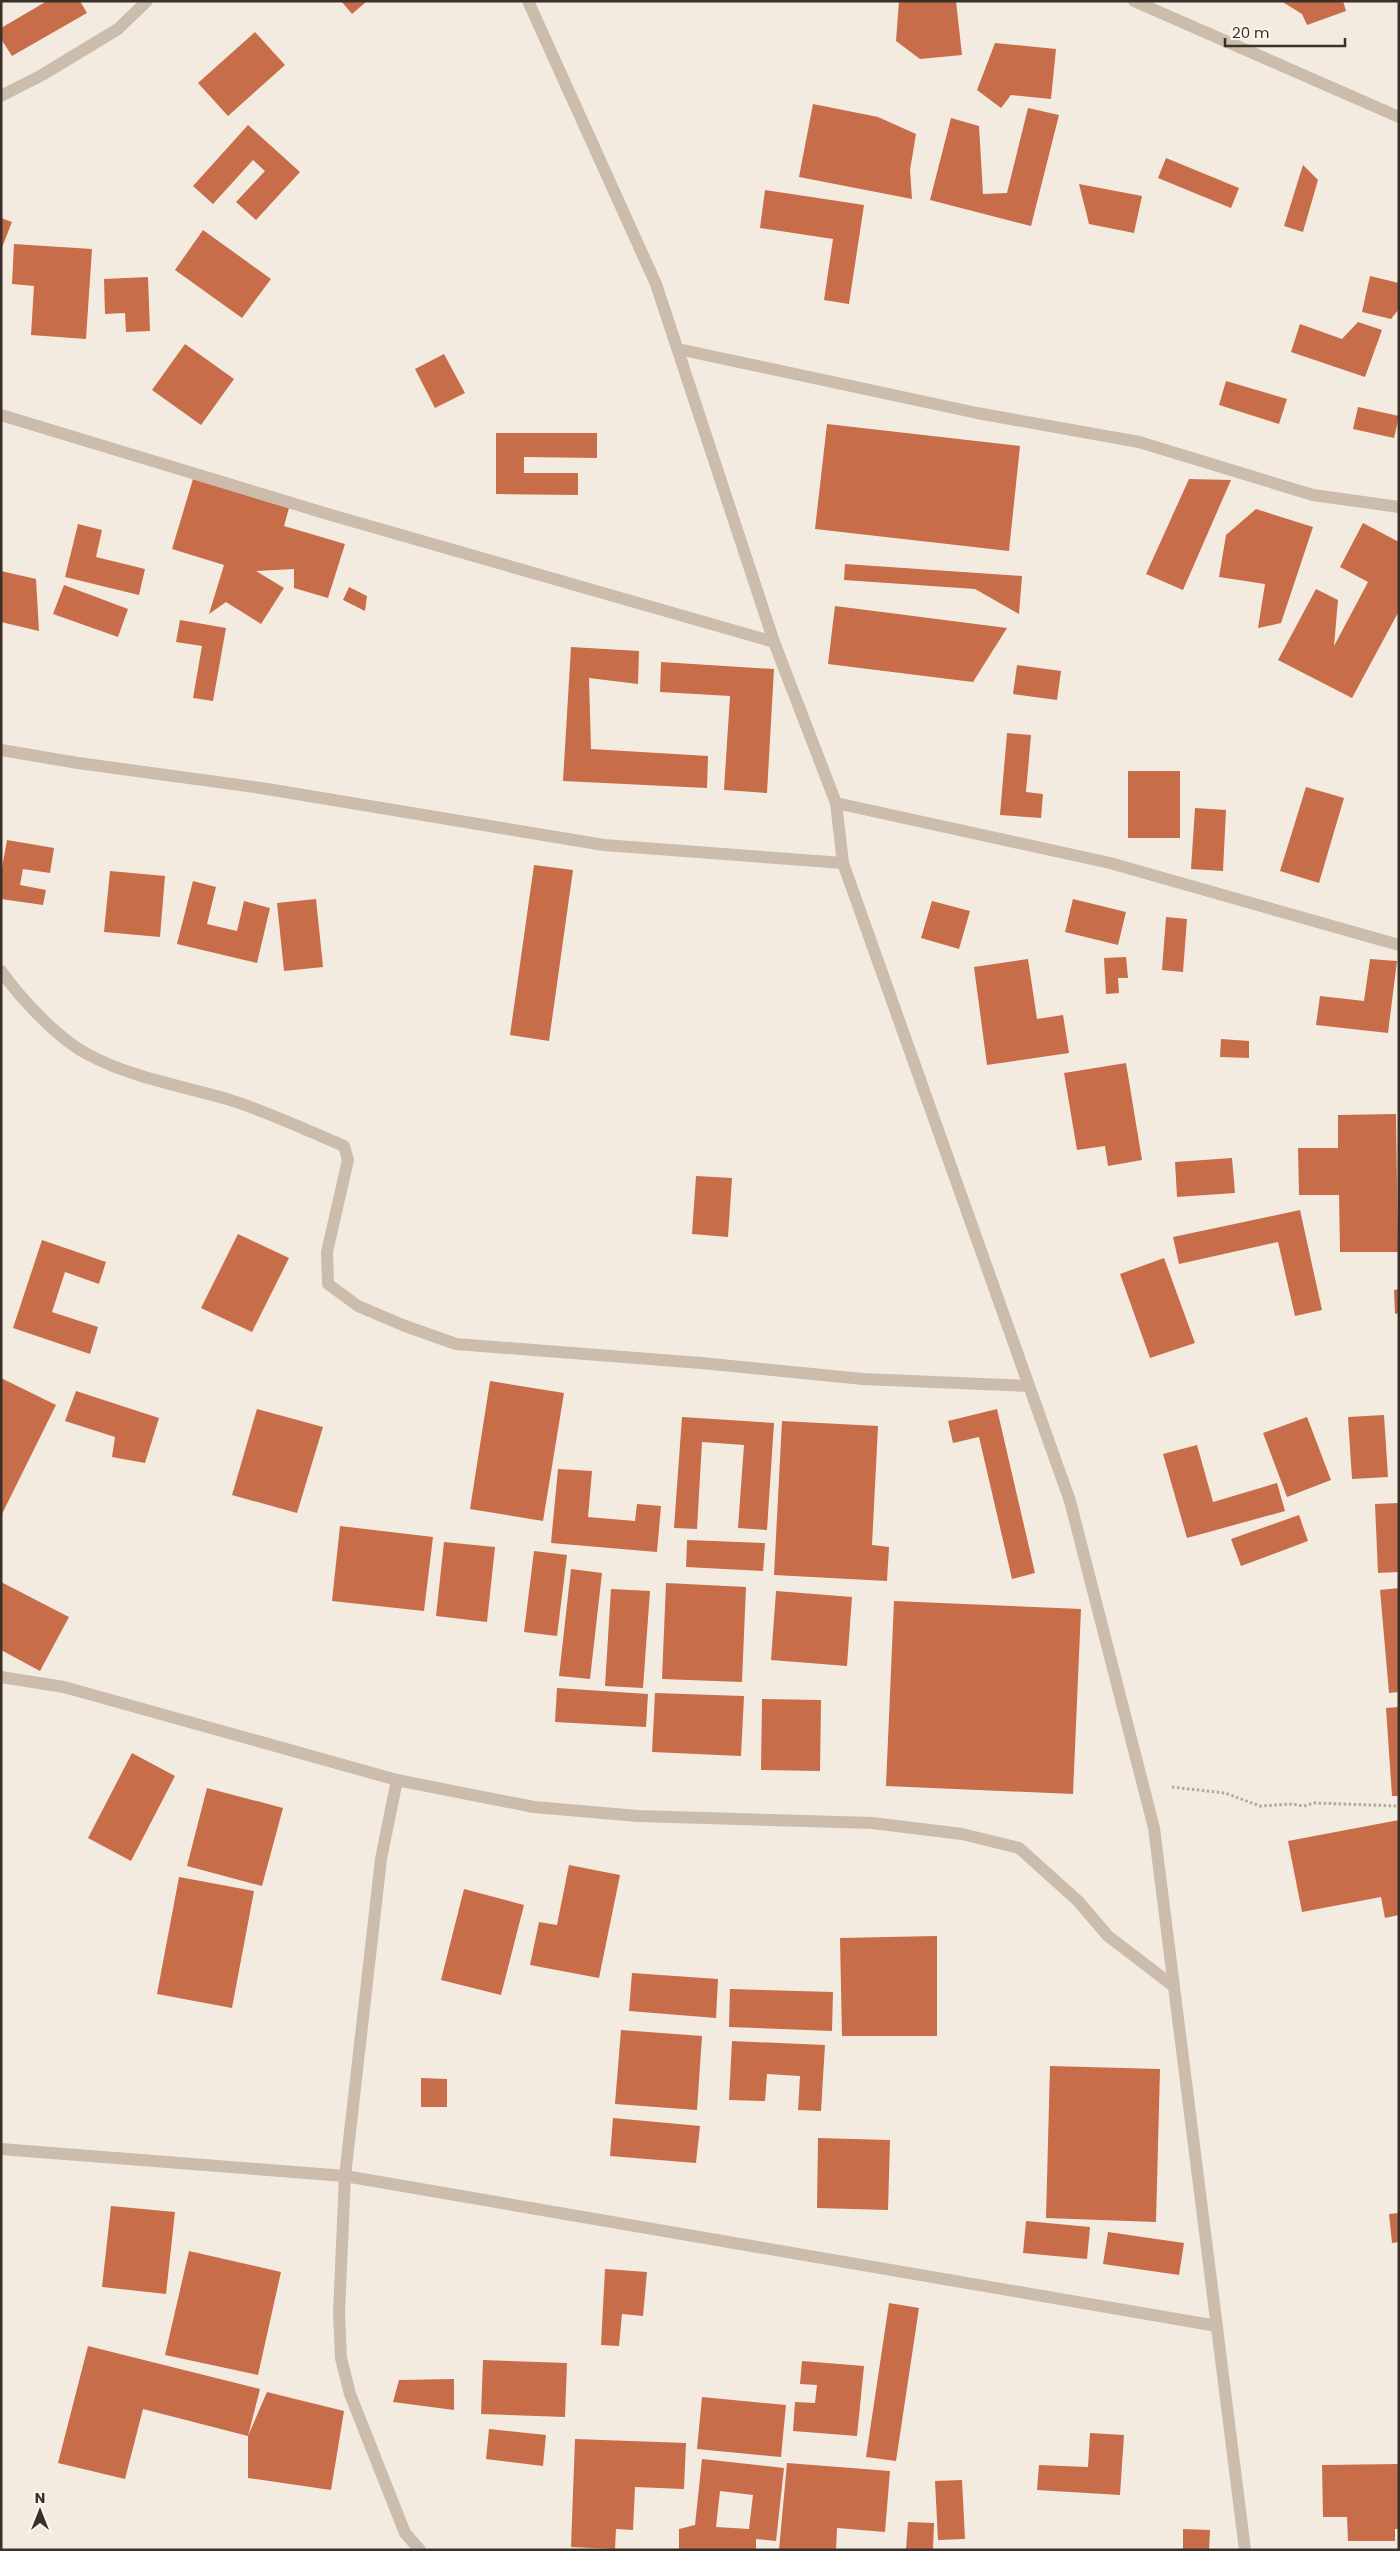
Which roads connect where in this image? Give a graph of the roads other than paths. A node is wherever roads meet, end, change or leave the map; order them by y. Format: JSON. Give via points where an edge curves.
{"nodes":[{"id":1,"x":147,"y":1,"type":"edge"},
{"id":2,"x":528,"y":1,"type":"edge"},
{"id":3,"x":1134,"y":1,"type":"edge"},
{"id":4,"x":1,"y":96,"type":"edge"},
{"id":5,"x":1399,"y":116,"type":"edge"},
{"id":6,"x":678,"y":349,"type":"junction"},
{"id":7,"x":1,"y":415,"type":"edge"},
{"id":8,"x":1399,"y":507,"type":"edge"},
{"id":9,"x":774,"y":642,"type":"junction"},
{"id":10,"x":1,"y":750,"type":"edge"},
{"id":11,"x":836,"y":803,"type":"junction"},
{"id":12,"x":843,"y":864,"type":"junction"},
{"id":13,"x":1399,"y":945,"type":"edge"},
{"id":14,"x":1,"y":971,"type":"edge"},
{"id":15,"x":1029,"y":1386,"type":"junction"},
{"id":16,"x":1,"y":1677,"type":"edge"},
{"id":17,"x":397,"y":1780,"type":"junction"},
{"id":18,"x":1172,"y":1985,"type":"junction"},
{"id":19,"x":1,"y":2149,"type":"edge"},
{"id":20,"x":345,"y":2176,"type":"junction"},
{"id":21,"x":1217,"y":2326,"type":"junction"},
{"id":22,"x":420,"y":2550,"type":"edge"},
{"id":23,"x":1244,"y":2550,"type":"edge"}],
"edges":[{"from":1,"to":4,"type":"street","via":[[118,29]]},
{"from":2,"to":6,"type":"street","via":[[656,284]]},
{"from":3,"to":5,"type":"street"},
{"from":6,"to":8,"type":"street","via":[[976,413],[1139,442],[1313,495]]},
{"from":6,"to":9,"type":"street"},
{"from":7,"to":9,"type":"street","via":[[330,515]]},
{"from":9,"to":11,"type":"street"},
{"from":10,"to":12,"type":"street","via":[[271,789],[604,845]]},
{"from":11,"to":12,"type":"street"},
{"from":11,"to":13,"type":"street","via":[[1110,864]]},
{"from":12,"to":15,"type":"street"},
{"from":14,"to":15,"type":"street","via":[[63,1037],[88,1055],[152,1079],[229,1100],[344,1146],[348,1160],[326,1252],[328,1284],[358,1306],[405,1326],[456,1344],[701,1363],[863,1380]]},
{"from":15,"to":18,"type":"street","via":[[1070,1501],[1154,1828]]},
{"from":16,"to":17,"type":"street","via":[[64,1687]]},
{"from":17,"to":18,"type":"street","via":[[534,1807],[638,1816],[872,1823],[962,1834],[1019,1848],[1078,1902],[1108,1936]]},
{"from":17,"to":20,"type":"street","via":[[381,1859]]},
{"from":18,"to":21,"type":"street"},
{"from":19,"to":20,"type":"street"},
{"from":20,"to":21,"type":"street"},
{"from":20,"to":22,"type":"street","via":[[339,2313],[341,2358],[371,2452],[405,2533]]},
{"from":21,"to":23,"type":"street"}]}
